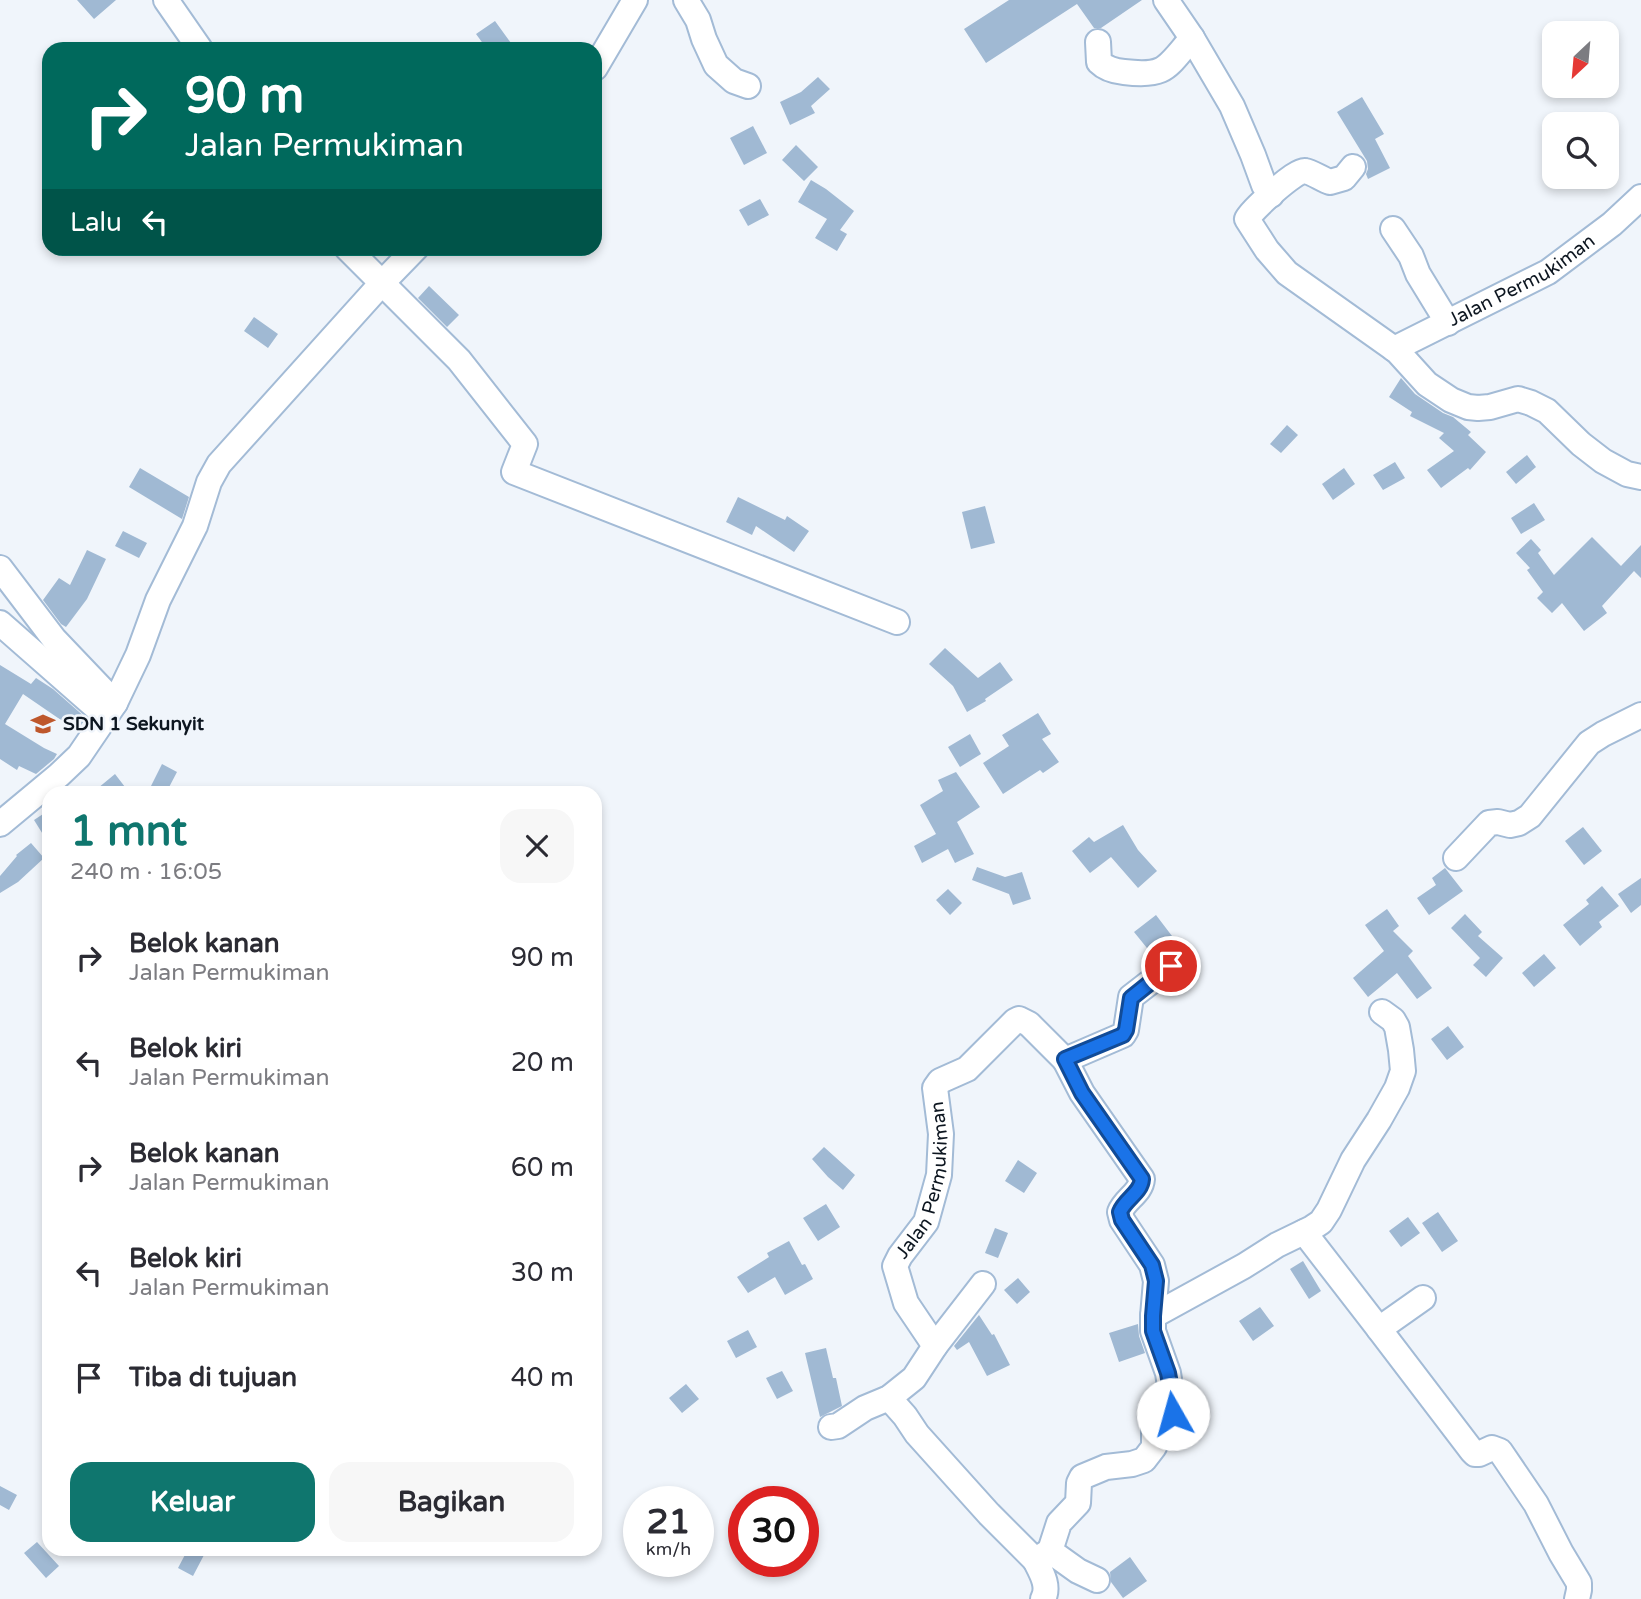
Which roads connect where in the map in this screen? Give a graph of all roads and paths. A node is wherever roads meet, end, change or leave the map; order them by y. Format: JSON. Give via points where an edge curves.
{"nodes":[{"id":1,"x":166,"y":0,"type":"edge"},
{"id":2,"x":635,"y":0,"type":"edge"},
{"id":3,"x":687,"y":0,"type":"edge"},
{"id":4,"x":1166,"y":0,"type":"edge"},
{"id":5,"x":1192,"y":38,"type":"junction"},
{"id":6,"x":195,"y":42,"type":"edge"},
{"id":7,"x":1098,"y":42,"type":"dead end"},
{"id":8,"x":602,"y":56,"type":"edge"},
{"id":9,"x":748,"y":86,"type":"dead end"},
{"id":10,"x":1353,"y":167,"type":"dead end"},
{"id":11,"x":1271,"y":195,"type":"junction"},
{"id":12,"x":1641,"y":197,"type":"edge"},
{"id":13,"x":1393,"y":229,"type":"dead end"},
{"id":14,"x":355,"y":256,"type":"edge"},
{"id":15,"x":408,"y":256,"type":"edge"},
{"id":16,"x":382,"y":283,"type":"junction"},
{"id":17,"x":1448,"y":323,"type":"junction"},
{"id":18,"x":1395,"y":349,"type":"junction"},
{"id":19,"x":1641,"y":477,"type":"edge"},
{"id":20,"x":0,"y":568,"type":"edge"},
{"id":21,"x":897,"y":622,"type":"dead end"},
{"id":22,"x":0,"y":623,"type":"edge"},
{"id":23,"x":111,"y":709,"type":"junction"},
{"id":24,"x":1641,"y":715,"type":"edge"},
{"id":25,"x":46,"y":786,"type":"edge"},
{"id":26,"x":42,"y":789,"type":"edge"},
{"id":27,"x":0,"y":824,"type":"edge"},
{"id":28,"x":1456,"y":858,"type":"dead end"},
{"id":29,"x":1171,"y":966,"type":"dead end"},
{"id":30,"x":1382,"y":1012,"type":"dead end"},
{"id":31,"x":1065,"y":1059,"type":"junction"},
{"id":32,"x":1304,"y":1232,"type":"junction"},
{"id":33,"x":983,"y":1284,"type":"dead end"},
{"id":34,"x":1423,"y":1298,"type":"dead end"},
{"id":35,"x":1153,"y":1316,"type":"junction"},
{"id":36,"x":1379,"y":1329,"type":"junction"},
{"id":37,"x":935,"y":1346,"type":"junction"},
{"id":38,"x":889,"y":1398,"type":"junction"},
{"id":39,"x":831,"y":1427,"type":"dead end"},
{"id":40,"x":1042,"y":1556,"type":"junction"},
{"id":41,"x":1097,"y":1580,"type":"dead end"},
{"id":42,"x":1043,"y":1599,"type":"edge"},
{"id":43,"x":1577,"y":1599,"type":"edge"}],
"edges":[{"from":1,"to":6,"type":"street"},
{"from":2,"to":8,"type":"street"},
{"from":3,"to":9,"type":"street","via":[[716,65],[734,81]]},
{"from":4,"to":5,"type":"street"},
{"from":5,"to":7,"type":"street","via":[[1166,68],[1149,74],[1102,66]]},
{"from":5,"to":11,"type":"street","via":[[1232,107]]},
{"from":10,"to":11,"type":"street","via":[[1344,178],[1330,182],[1301,171]]},
{"from":11,"to":18,"type":"street","via":[[1247,219],[1267,250],[1287,273]]},
{"from":12,"to":17,"type":"street","name":"Jalan Permukiman","via":[[1548,272]]},
{"from":13,"to":17,"type":"street"},
{"from":14,"to":16,"type":"street"},
{"from":15,"to":16,"type":"street"},
{"from":16,"to":21,"type":"street","via":[[459,360],[525,444],[514,472]]},
{"from":16,"to":23,"type":"street","via":[[212,474],[195,526]]},
{"from":17,"to":18,"type":"street","name":"Jalan Permukiman"},
{"from":18,"to":19,"type":"street","via":[[1427,384],[1451,400],[1478,408],[1518,399],[1531,403],[1547,411],[1603,461]]},
{"from":20,"to":23,"type":"street"},
{"from":22,"to":23,"type":"street"},
{"from":23,"to":25,"type":"street","via":[[79,756]]},
{"from":24,"to":28,"type":"street","via":[[1589,743],[1530,816],[1510,825],[1489,823]]},
{"from":26,"to":27,"type":"street"},
{"from":29,"to":31,"type":"street","via":[[1131,998],[1123,1035]]},
{"from":30,"to":32,"type":"street","via":[[1397,1027],[1402,1050],[1397,1088],[1329,1210],[1321,1222]]},
{"from":31,"to":35,"type":"street","name":"Jalan Permukiman","via":[[1082,1093],[1142,1179],[1140,1189],[1120,1212],[1152,1265],[1156,1281]]},
{"from":31,"to":37,"type":"street","name":"Jalan Permukiman","via":[[1019,1019],[967,1069],[935,1088],[941,1134],[939,1175],[926,1222],[895,1266],[906,1303]]},
{"from":32,"to":35,"type":"street"},
{"from":32,"to":36,"type":"street"},
{"from":33,"to":37,"type":"street"},
{"from":34,"to":36,"type":"street"},
{"from":35,"to":40,"type":"street","name":"Jalan Permukiman","via":[[1174,1412],[1154,1425],[1154,1447],[1144,1460],[1082,1477],[1078,1503],[1059,1523]]},
{"from":36,"to":43,"type":"street","via":[[1472,1451],[1500,1451],[1536,1504],[1579,1583]]},
{"from":37,"to":38,"type":"street","via":[[914,1378]]},
{"from":38,"to":39,"type":"street"},
{"from":38,"to":40,"type":"street","via":[[989,1514]]},
{"from":40,"to":41,"type":"street"},
{"from":40,"to":42,"type":"street"}]}
